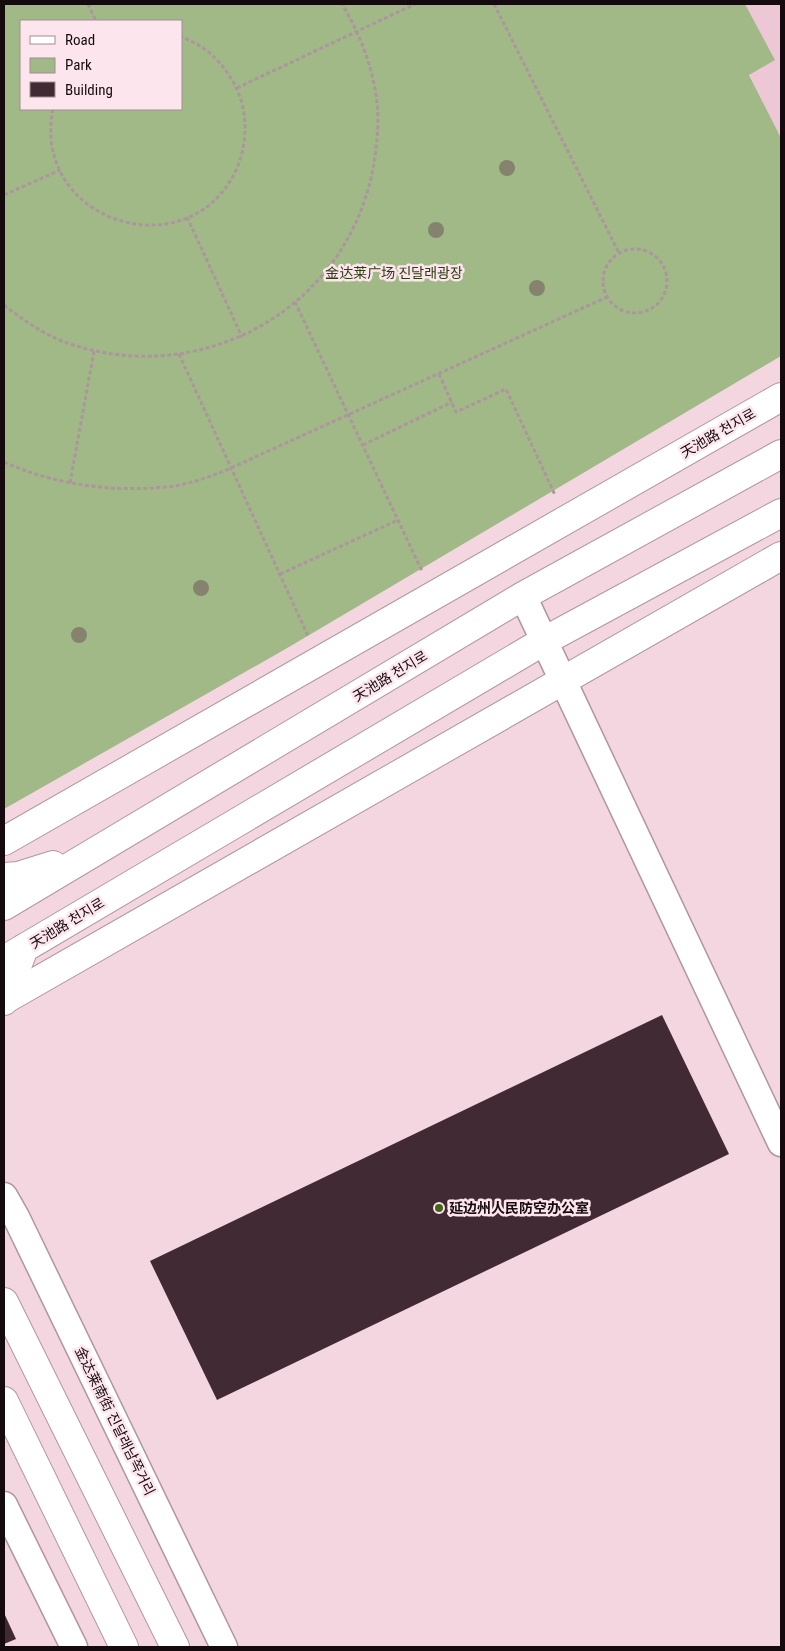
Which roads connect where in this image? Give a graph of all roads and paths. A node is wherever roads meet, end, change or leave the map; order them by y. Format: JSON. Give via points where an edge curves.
{"nodes":[{"id":1,"x":88,"y":4,"type":"edge"},
{"id":2,"x":342,"y":4,"type":"edge"},
{"id":3,"x":415,"y":4,"type":"edge"},
{"id":4,"x":494,"y":4,"type":"edge"},
{"id":5,"x":96,"y":20,"type":"edge"},
{"id":6,"x":357,"y":32,"type":"junction"},
{"id":7,"x":182,"y":37,"type":"edge"},
{"id":8,"x":237,"y":88,"type":"junction"},
{"id":9,"x":53,"y":110,"type":"edge"},
{"id":10,"x":60,"y":170,"type":"junction"},
{"id":11,"x":4,"y":195,"type":"edge"},
{"id":12,"x":187,"y":217,"type":"junction"},
{"id":13,"x":619,"y":253,"type":"junction"},
{"id":14,"x":607,"y":297,"type":"junction"},
{"id":15,"x":295,"y":302,"type":"junction"},
{"id":16,"x":4,"y":305,"type":"edge"},
{"id":17,"x":242,"y":337,"type":"junction"},
{"id":18,"x":94,"y":351,"type":"junction"},
{"id":19,"x":179,"y":354,"type":"junction"},
{"id":20,"x":439,"y":374,"type":"junction"},
{"id":21,"x":781,"y":397,"type":"edge"},
{"id":22,"x":452,"y":402,"type":"junction"},
{"id":23,"x":349,"y":415,"type":"junction"},
{"id":24,"x":362,"y":445,"type":"junction"},
{"id":25,"x":781,"y":454,"type":"edge"},
{"id":26,"x":4,"y":462,"type":"edge"},
{"id":27,"x":231,"y":468,"type":"junction"},
{"id":28,"x":70,"y":483,"type":"junction"},
{"id":29,"x":556,"y":497,"type":"dead end"},
{"id":30,"x":781,"y":512,"type":"edge"},
{"id":31,"x":398,"y":520,"type":"junction"},
{"id":32,"x":781,"y":556,"type":"edge"},
{"id":33,"x":280,"y":574,"type":"junction"},
{"id":34,"x":424,"y":574,"type":"dead end"},
{"id":35,"x":523,"y":596,"type":"junction"},
{"id":36,"x":310,"y":640,"type":"dead end"},
{"id":37,"x":544,"y":641,"type":"junction"},
{"id":38,"x":563,"y":682,"type":"junction"},
{"id":39,"x":4,"y":841,"type":"edge"},
{"id":40,"x":93,"y":854,"type":"junction"},
{"id":41,"x":4,"y":877,"type":"edge"},
{"id":42,"x":4,"y":906,"type":"edge"},
{"id":43,"x":14,"y":954,"type":"edge"},
{"id":44,"x":4,"y":1001,"type":"edge"},
{"id":45,"x":781,"y":1143,"type":"edge"},
{"id":46,"x":4,"y":1196,"type":"edge"},
{"id":47,"x":4,"y":1302,"type":"edge"},
{"id":48,"x":4,"y":1401,"type":"edge"},
{"id":49,"x":4,"y":1504,"type":"edge"},
{"id":50,"x":74,"y":1647,"type":"edge"},
{"id":51,"x":124,"y":1647,"type":"edge"},
{"id":52,"x":175,"y":1647,"type":"edge"},
{"id":53,"x":224,"y":1647,"type":"edge"}],
"edges":[{"from":1,"to":5,"type":"path"},
{"from":2,"to":6,"type":"path"},
{"from":3,"to":6,"type":"path"},
{"from":4,"to":13,"type":"path"},
{"from":6,"to":8,"type":"path"},
{"from":6,"to":15,"type":"path","via":[[369,61],[376,97],[378,133],[374,169],[350,238],[330,268]]},
{"from":7,"to":8,"type":"path","via":[[210,53]]},
{"from":8,"to":12,"type":"path","via":[[245,117],[239,161],[233,176],[213,200]]},
{"from":9,"to":10,"type":"path","via":[[50,134]]},
{"from":10,"to":11,"type":"path"},
{"from":10,"to":12,"type":"path","via":[[84,202],[111,218],[141,225]]},
{"from":12,"to":17,"type":"path"},
{"from":13,"to":14,"type":"path","via":[[606,268],[603,278]]},
{"from":13,"to":14,"type":"path","via":[[640,250],[655,256],[665,269],[666,290],[654,308],[633,314],[623,311]]},
{"from":14,"to":20,"type":"path"},
{"from":15,"to":17,"type":"path"},
{"from":15,"to":23,"type":"path"},
{"from":16,"to":18,"type":"path","via":[[31,325]]},
{"from":17,"to":19,"type":"path"},
{"from":18,"to":19,"type":"path","via":[[125,356]]},
{"from":18,"to":28,"type":"path"},
{"from":19,"to":27,"type":"path"},
{"from":20,"to":22,"type":"path"},
{"from":20,"to":23,"type":"path"},
{"from":21,"to":39,"type":"main road","name":"天池路 천지로"},
{"from":22,"to":24,"type":"path"},
{"from":22,"to":29,"type":"path","via":[[456,412],[506,389]]},
{"from":23,"to":24,"type":"path"},
{"from":23,"to":27,"type":"path"},
{"from":24,"to":31,"type":"path"},
{"from":25,"to":35,"type":"main road","name":"天池路 천지로"},
{"from":26,"to":28,"type":"path"},
{"from":27,"to":28,"type":"path","via":[[179,486],[98,488]]},
{"from":27,"to":33,"type":"path"},
{"from":30,"to":37,"type":"main road","name":"天池路 천지로"},
{"from":31,"to":33,"type":"path"},
{"from":31,"to":34,"type":"path"},
{"from":32,"to":38,"type":"main road"},
{"from":33,"to":36,"type":"path"},
{"from":35,"to":37,"type":"street"},
{"from":35,"to":40,"type":"main road","name":"天池路 천지로"},
{"from":37,"to":38,"type":"street"},
{"from":37,"to":43,"type":"main road","name":"天池路 천지로"},
{"from":38,"to":44,"type":"main road"},
{"from":38,"to":45,"type":"street"},
{"from":40,"to":41,"type":"main road","via":[[18,876]]},
{"from":40,"to":42,"type":"main road","name":"天池路 천지로"},
{"from":43,"to":44,"type":"main road"},
{"from":46,"to":53,"type":"street","name":"金达莱南街 진달래남쪽거리"},
{"from":47,"to":52,"type":"main road"},
{"from":48,"to":51,"type":"main road"},
{"from":49,"to":50,"type":"street"}]}
